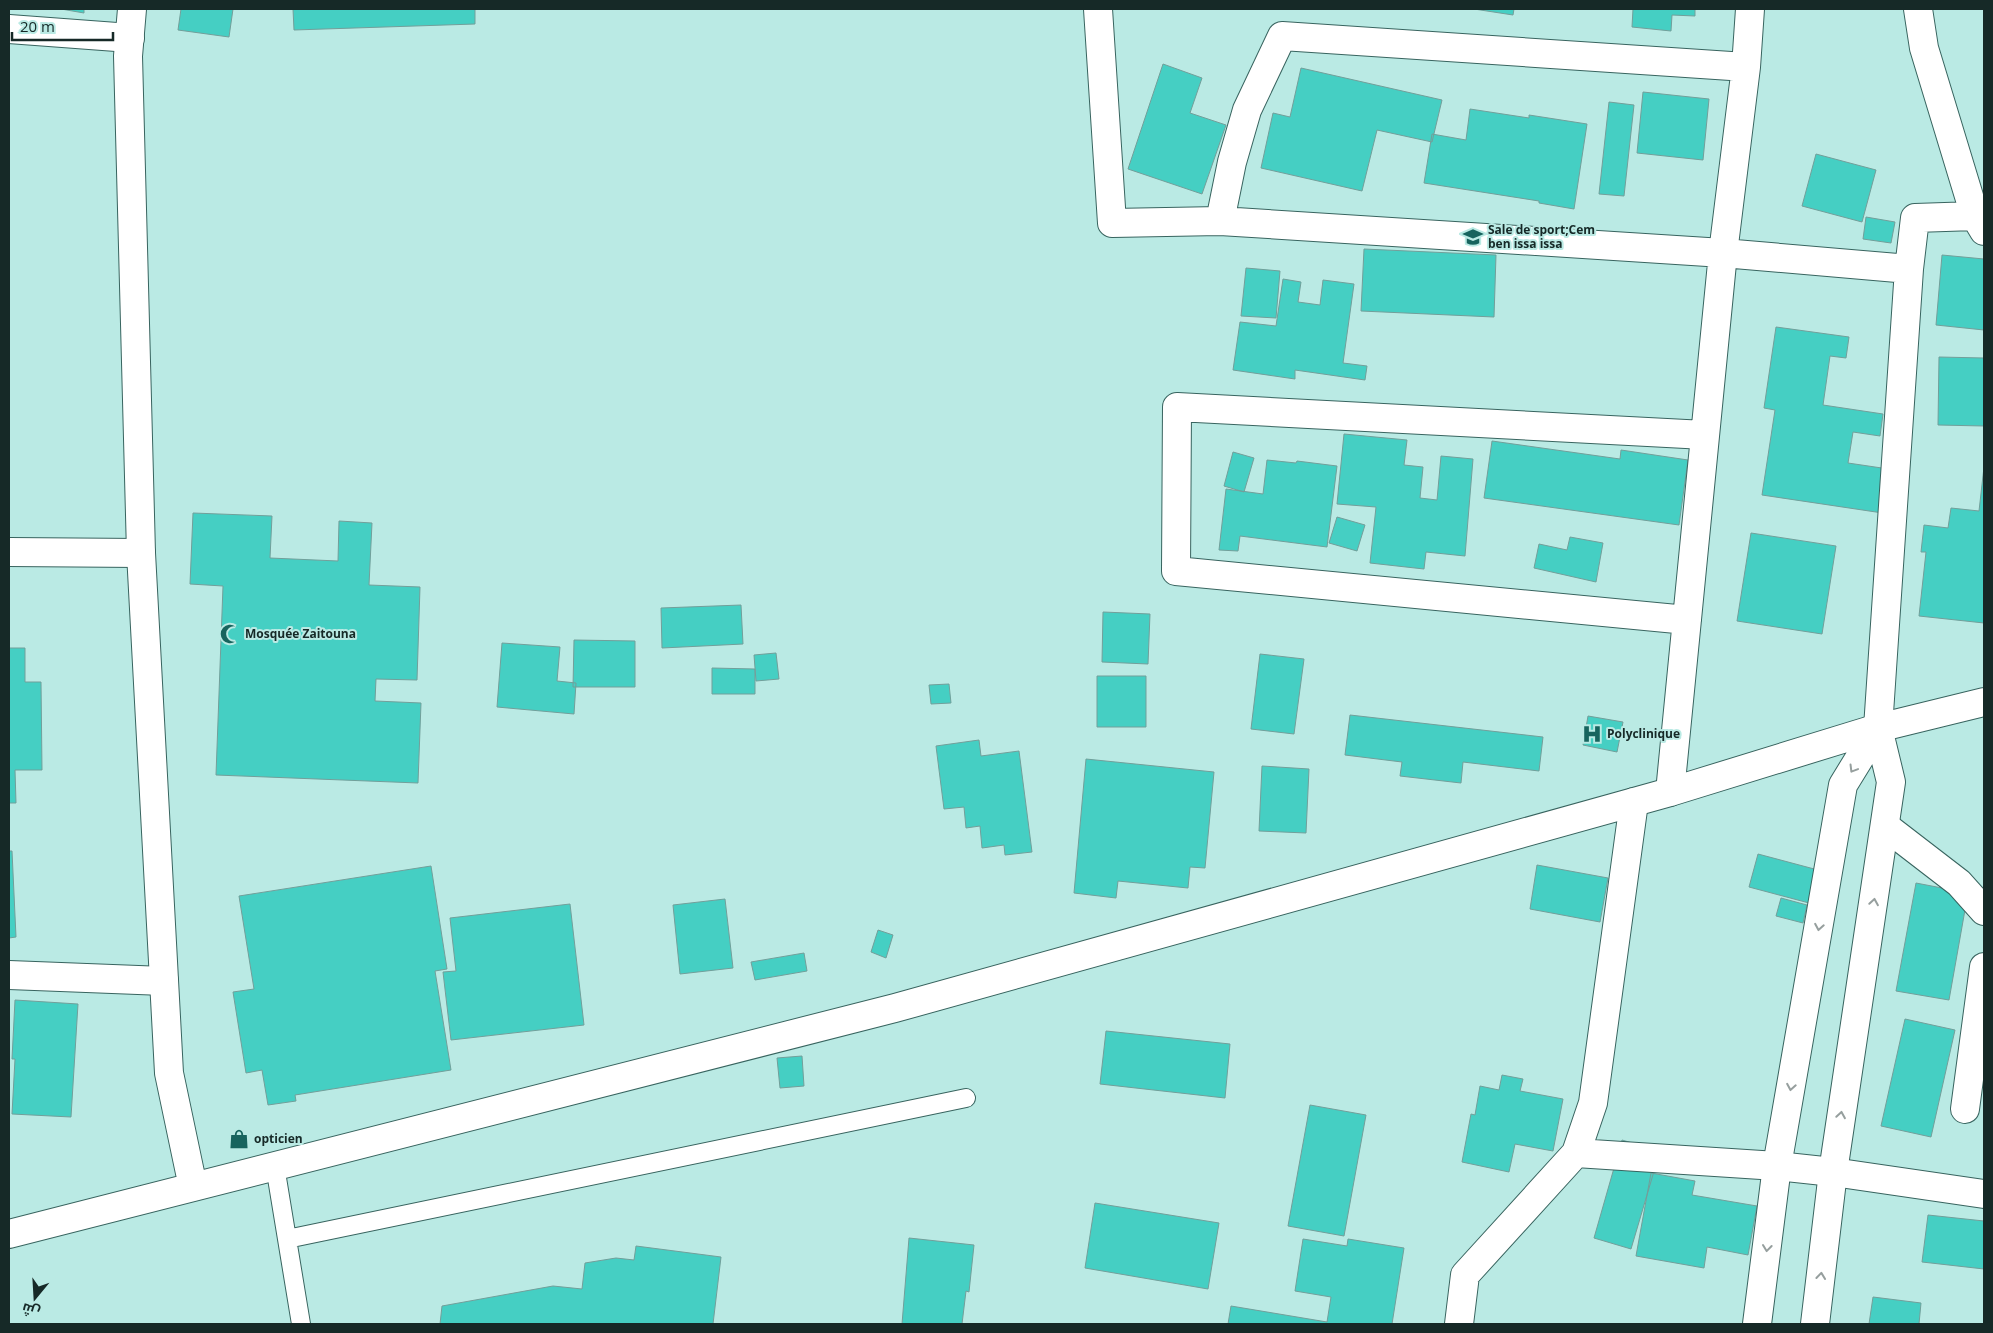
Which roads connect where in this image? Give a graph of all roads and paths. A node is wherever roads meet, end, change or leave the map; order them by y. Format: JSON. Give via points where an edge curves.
{"nodes":[{"id":1,"x":132,"y":9,"type":"edge"},
{"id":2,"x":1098,"y":9,"type":"edge"},
{"id":3,"x":1750,"y":9,"type":"edge"},
{"id":4,"x":1918,"y":9,"type":"edge"},
{"id":5,"x":9,"y":29,"type":"edge"},
{"id":6,"x":130,"y":38,"type":"junction"},
{"id":7,"x":1746,"y":67,"type":"junction"},
{"id":8,"x":1220,"y":221,"type":"junction"},
{"id":9,"x":1980,"y":224,"type":"edge"},
{"id":10,"x":1723,"y":253,"type":"junction"},
{"id":11,"x":1909,"y":270,"type":"junction"},
{"id":12,"x":1705,"y":435,"type":"junction"},
{"id":13,"x":9,"y":552,"type":"edge"},
{"id":14,"x":141,"y":553,"type":"junction"},
{"id":15,"x":1687,"y":620,"type":"junction"},
{"id":16,"x":1984,"y":702,"type":"edge"},
{"id":17,"x":1878,"y":728,"type":"junction"},
{"id":18,"x":1670,"y":792,"type":"junction"},
{"id":19,"x":1634,"y":802,"type":"junction"},
{"id":20,"x":1885,"y":826,"type":"junction"},
{"id":21,"x":1984,"y":911,"type":"edge"},
{"id":22,"x":1984,"y":966,"type":"edge"},
{"id":23,"x":9,"y":975,"type":"edge"},
{"id":24,"x":164,"y":981,"type":"junction"},
{"id":25,"x":966,"y":1098,"type":"dead end"},
{"id":26,"x":1965,"y":1109,"type":"dead end"},
{"id":27,"x":1576,"y":1153,"type":"junction"},
{"id":28,"x":275,"y":1166,"type":"junction"},
{"id":29,"x":1777,"y":1166,"type":"junction"},
{"id":30,"x":1833,"y":1172,"type":"junction"},
{"id":31,"x":193,"y":1187,"type":"junction"},
{"id":32,"x":1984,"y":1194,"type":"edge"},
{"id":33,"x":9,"y":1234,"type":"edge"},
{"id":34,"x":287,"y":1240,"type":"junction"},
{"id":35,"x":301,"y":1324,"type":"edge"},
{"id":36,"x":1459,"y":1324,"type":"edge"},
{"id":37,"x":1757,"y":1324,"type":"edge"},
{"id":38,"x":1816,"y":1324,"type":"edge"}],
"edges":[{"from":1,"to":6,"type":"street"},
{"from":2,"to":8,"type":"street","via":[[1112,223]]},
{"from":3,"to":7,"type":"street"},
{"from":4,"to":9,"type":"street","via":[[1924,48]]},
{"from":5,"to":6,"type":"street"},
{"from":6,"to":14,"type":"street"},
{"from":7,"to":8,"type":"street","via":[[1282,36],[1247,110]]},
{"from":7,"to":10,"type":"street"},
{"from":8,"to":10,"type":"street"},
{"from":9,"to":11,"type":"street","via":[[1915,218]]},
{"from":10,"to":11,"type":"street"},
{"from":10,"to":12,"type":"street"},
{"from":11,"to":17,"type":"street"},
{"from":12,"to":15,"type":"street"},
{"from":12,"to":15,"type":"street","via":[[1177,407],[1176,572]]},
{"from":13,"to":14,"type":"street"},
{"from":14,"to":24,"type":"street"},
{"from":15,"to":18,"type":"street"},
{"from":16,"to":17,"type":"street"},
{"from":17,"to":18,"type":"street"},
{"from":17,"to":20,"type":"street","via":[[1892,782]]},
{"from":17,"to":29,"type":"street","one_way":true,"via":[[1843,785]]},
{"from":18,"to":19,"type":"street"},
{"from":19,"to":27,"type":"street","via":[[1593,1103]]},
{"from":19,"to":28,"type":"street","via":[[895,1008]]},
{"from":20,"to":21,"type":"street","via":[[1959,883]]},
{"from":30,"to":20,"type":"street","one_way":true},
{"from":22,"to":26,"type":"street"},
{"from":23,"to":24,"type":"street"},
{"from":24,"to":31,"type":"street","via":[[169,1073]]},
{"from":25,"to":34,"type":"lane"},
{"from":27,"to":29,"type":"street"},
{"from":27,"to":36,"type":"street","via":[[1465,1275]]},
{"from":28,"to":31,"type":"street"},
{"from":28,"to":34,"type":"lane"},
{"from":29,"to":30,"type":"street"},
{"from":29,"to":37,"type":"street","one_way":true},
{"from":30,"to":32,"type":"street"},
{"from":38,"to":30,"type":"street","one_way":true},
{"from":31,"to":33,"type":"street"},
{"from":34,"to":35,"type":"lane"}]}
